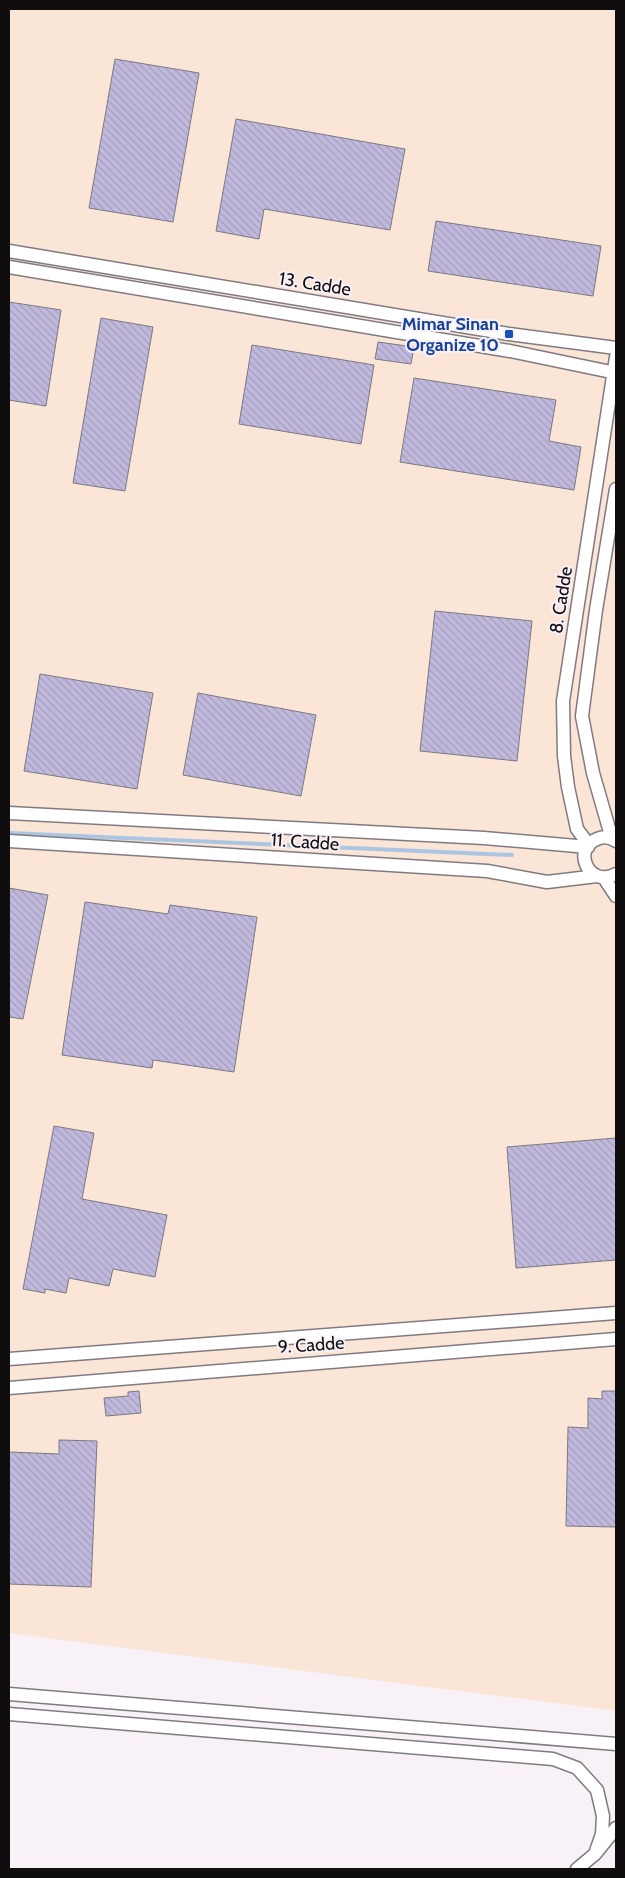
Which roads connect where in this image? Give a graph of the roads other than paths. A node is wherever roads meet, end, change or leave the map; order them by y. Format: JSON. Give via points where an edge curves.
{"nodes":[{"id":1,"x":9,"y":252,"type":"edge"},
{"id":2,"x":9,"y":267,"type":"edge"},
{"id":3,"x":616,"y":348,"type":"edge"},
{"id":4,"x":616,"y":357,"type":"edge"},
{"id":5,"x":615,"y":373,"type":"edge"},
{"id":6,"x":616,"y":490,"type":"edge"},
{"id":7,"x":9,"y":812,"type":"edge"},
{"id":8,"x":614,"y":840,"type":"edge"},
{"id":9,"x":9,"y":841,"type":"edge"},
{"id":10,"x":588,"y":846,"type":"junction"},
{"id":11,"x":606,"y":876,"type":"edge"},
{"id":12,"x":616,"y":896,"type":"edge"},
{"id":13,"x":616,"y":1313,"type":"edge"},
{"id":14,"x":616,"y":1339,"type":"edge"},
{"id":15,"x":9,"y":1359,"type":"edge"},
{"id":16,"x":9,"y":1388,"type":"edge"},
{"id":17,"x":9,"y":1694,"type":"edge"},
{"id":18,"x":9,"y":1714,"type":"edge"},
{"id":19,"x":616,"y":1744,"type":"edge"},
{"id":20,"x":616,"y":1828,"type":"edge"},
{"id":21,"x":595,"y":1854,"type":"junction"},
{"id":22,"x":577,"y":1869,"type":"edge"}],
"edges":[{"from":1,"to":3,"type":"street","name":"13. Cadde","via":[[509,334]]},
{"from":2,"to":5,"type":"street","name":"13. Cadde","via":[[500,349]]},
{"from":4,"to":5,"type":"street","name":"8. Cadde"},
{"from":5,"to":10,"type":"street","name":"8. Cadde","via":[[563,701],[568,787],[577,829]]},
{"from":6,"to":8,"type":"street","name":"8. Cadde","via":[[582,716],[593,773]]},
{"from":7,"to":10,"type":"street","name":"11. Cadde"},
{"from":8,"to":10,"type":"street","via":[[598,838]]},
{"from":9,"to":11,"type":"street","name":"11. Cadde","via":[[487,870],[547,882]]},
{"from":10,"to":11,"type":"street","via":[[585,853],[587,867]]},
{"from":11,"to":12,"type":"street"},
{"from":13,"to":15,"type":"street","name":"9. Cadde"},
{"from":14,"to":16,"type":"street","name":"9. Cadde"},
{"from":17,"to":19,"type":"street"},
{"from":18,"to":21,"type":"street","via":[[553,1759],[577,1768],[597,1790],[603,1816],[602,1834]]},
{"from":20,"to":21,"type":"street"},
{"from":21,"to":22,"type":"street"}]}
